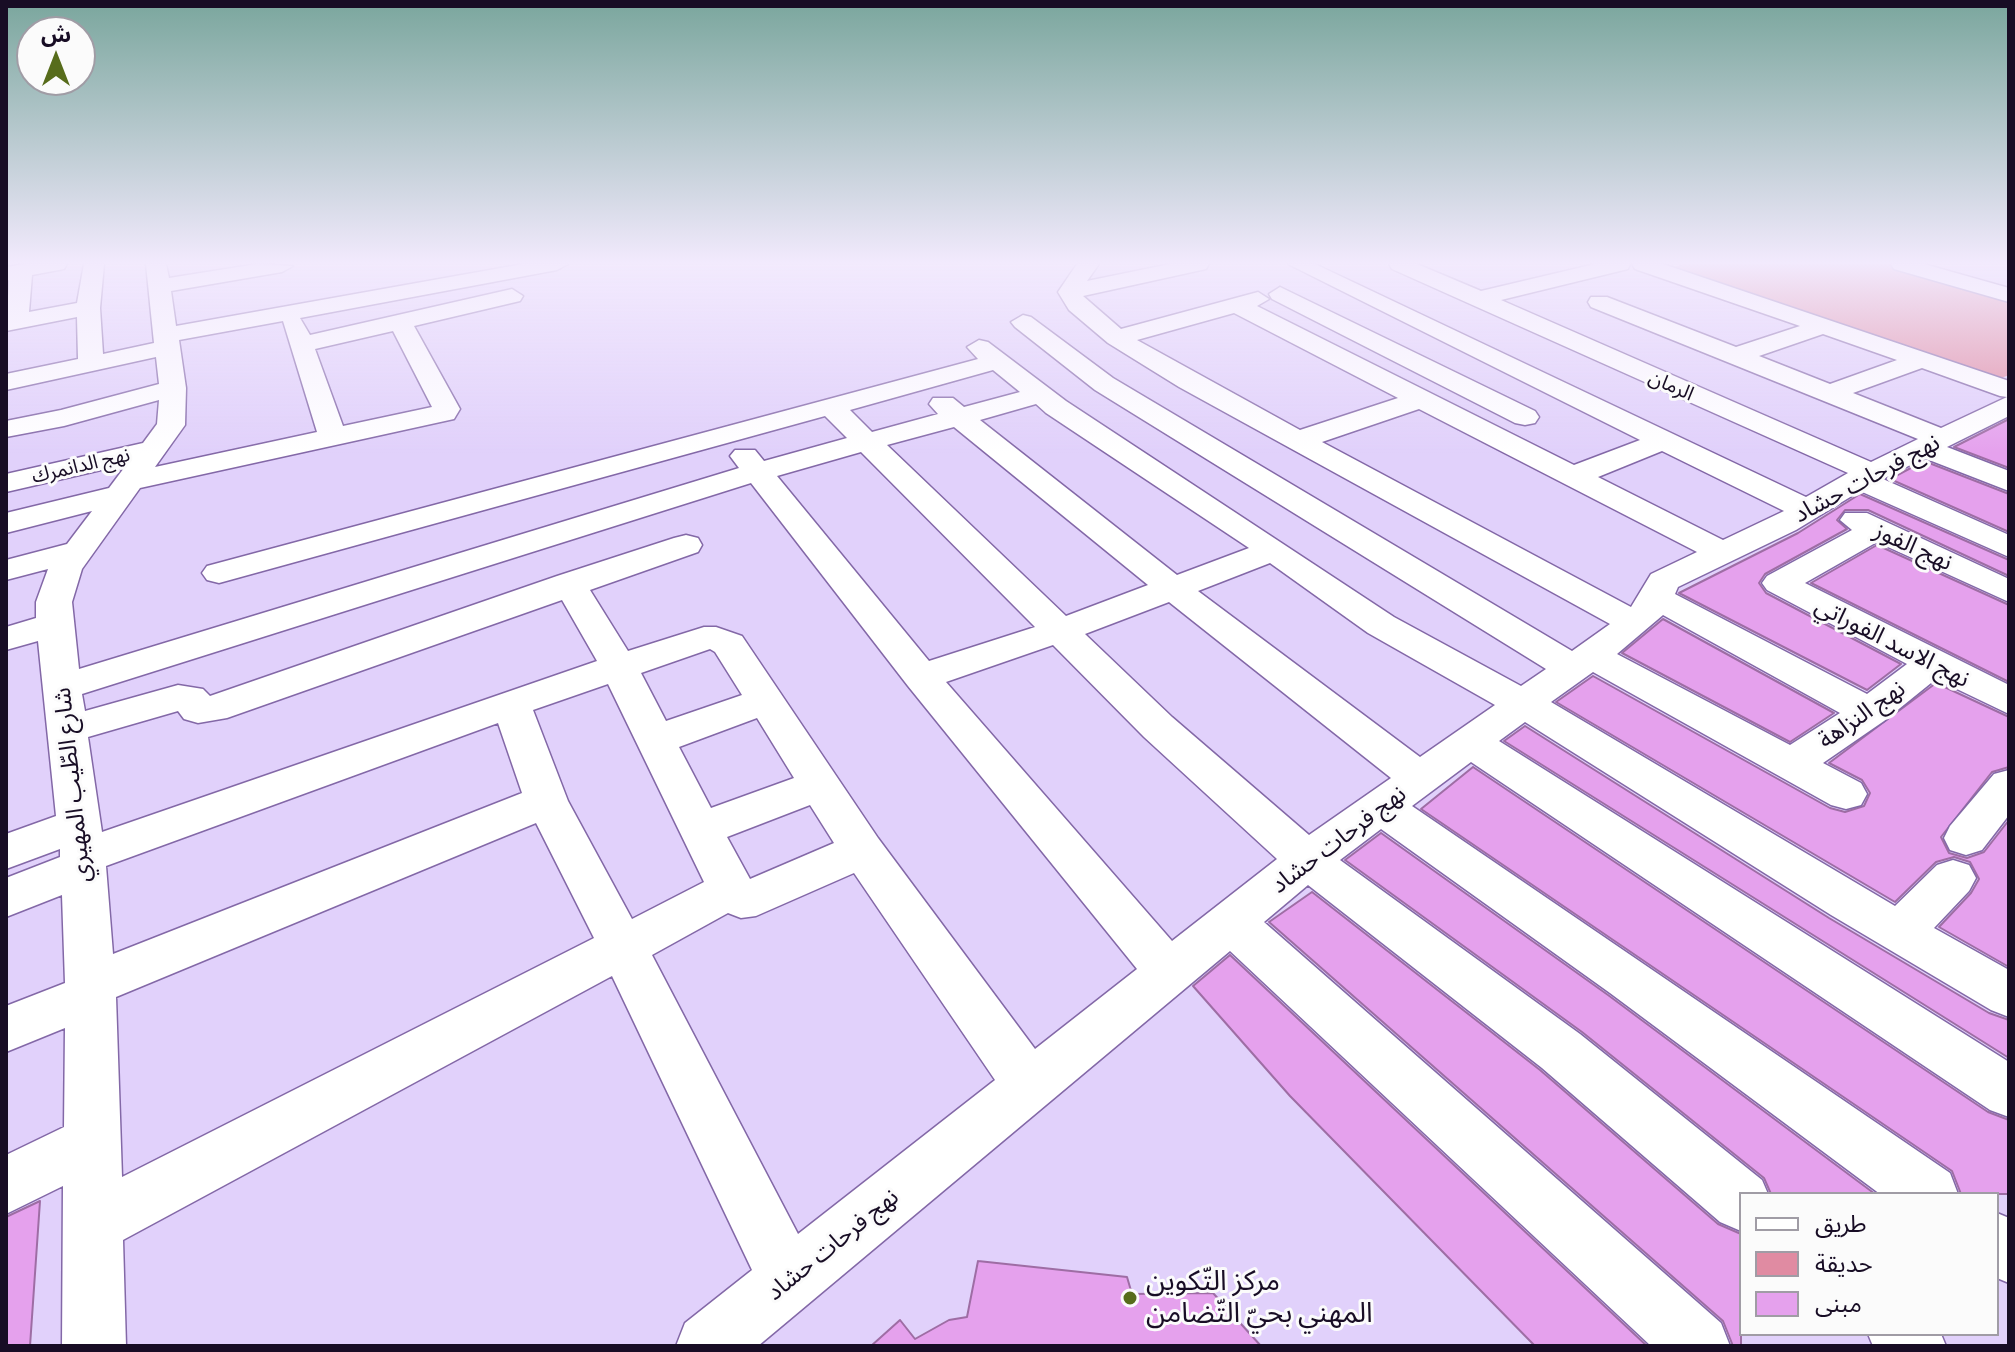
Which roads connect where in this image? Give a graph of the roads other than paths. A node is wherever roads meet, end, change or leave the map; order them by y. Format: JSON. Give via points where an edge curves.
{"nodes":[{"id":1,"x":89,"y":327,"type":"edge"},
{"id":2,"x":164,"y":327,"type":"edge"},
{"id":3,"x":248,"y":327,"type":"edge"},
{"id":4,"x":294,"y":327,"type":"edge"},
{"id":5,"x":378,"y":327,"type":"edge"},
{"id":6,"x":403,"y":327,"type":"edge"},
{"id":7,"x":1030,"y":327,"type":"edge"},
{"id":8,"x":1104,"y":327,"type":"edge"},
{"id":9,"x":1156,"y":327,"type":"edge"},
{"id":10,"x":1281,"y":327,"type":"edge"},
{"id":11,"x":1346,"y":327,"type":"edge"},
{"id":12,"x":1443,"y":327,"type":"edge"},
{"id":13,"x":1532,"y":327,"type":"edge"},
{"id":14,"x":1662,"y":327,"type":"edge"},
{"id":15,"x":1821,"y":327,"type":"edge"},
{"id":16,"x":1827,"y":327,"type":"edge"},
{"id":17,"x":1117,"y":338,"type":"junction"},
{"id":18,"x":300,"y":345,"type":"junction"},
{"id":19,"x":1503,"y":352,"type":"junction"},
{"id":20,"x":1735,"y":356,"type":"junction"},
{"id":21,"x":168,"y":357,"type":"junction"},
{"id":22,"x":1921,"y":360,"type":"junction"},
{"id":23,"x":91,"y":365,"type":"junction"},
{"id":24,"x":908,"y":378,"type":"junction"},
{"id":25,"x":6,"y":382,"type":"edge"},
{"id":26,"x":2009,"y":390,"type":"edge"},
{"id":27,"x":1827,"y":394,"type":"junction"},
{"id":28,"x":1039,"y":395,"type":"junction"},
{"id":29,"x":1424,"y":398,"type":"junction"},
{"id":30,"x":830,"y":406,"type":"junction"},
{"id":31,"x":957,"y":415,"type":"junction"},
{"id":32,"x":1525,"y":417,"type":"dead end"},
{"id":33,"x":6,"y":429,"type":"edge"},
{"id":34,"x":1971,"y":430,"type":"edge"},
{"id":35,"x":724,"y":434,"type":"junction"},
{"id":36,"x":333,"y":437,"type":"junction"},
{"id":37,"x":46,"y":440,"type":"dead end"},
{"id":38,"x":866,"y":440,"type":"junction"},
{"id":39,"x":1662,"y":441,"type":"junction"},
{"id":40,"x":1303,"y":444,"type":"junction"},
{"id":41,"x":6,"y":449,"type":"edge"},
{"id":42,"x":760,"y":471,"type":"junction"},
{"id":43,"x":1247,"y":473,"type":"junction"},
{"id":44,"x":136,"y":475,"type":"junction"},
{"id":45,"x":1574,"y":476,"type":"junction"},
{"id":46,"x":2009,"y":482,"type":"edge"},
{"id":47,"x":6,"y":483,"type":"edge"},
{"id":48,"x":1840,"y":487,"type":"junction"},
{"id":49,"x":1191,"y":495,"type":"junction"},
{"id":50,"x":6,"y":523,"type":"edge"},
{"id":51,"x":1876,"y":530,"type":"junction"},
{"id":52,"x":686,"y":545,"type":"dead end"},
{"id":53,"x":2009,"y":547,"type":"edge"},
{"id":54,"x":1274,"y":550,"type":"junction"},
{"id":55,"x":77,"y":551,"type":"junction"},
{"id":56,"x":1722,"y":552,"type":"junction"},
{"id":57,"x":6,"y":570,"type":"edge"},
{"id":58,"x":219,"y":573,"type":"dead end"},
{"id":59,"x":569,"y":583,"type":"junction"},
{"id":60,"x":1174,"y":589,"type":"junction"},
{"id":61,"x":2009,"y":592,"type":"edge"},
{"id":62,"x":1646,"y":610,"type":"junction"},
{"id":63,"x":54,"y":624,"type":"junction"},
{"id":64,"x":1060,"y":631,"type":"junction"},
{"id":65,"x":6,"y":639,"type":"edge"},
{"id":66,"x":1580,"y":660,"type":"junction"},
{"id":67,"x":1931,"y":664,"type":"junction"},
{"id":68,"x":619,"y":667,"type":"junction"},
{"id":69,"x":921,"y":677,"type":"junction"},
{"id":70,"x":63,"y":687,"type":"junction"},
{"id":71,"x":767,"y":700,"type":"junction"},
{"id":72,"x":2009,"y":701,"type":"edge"},
{"id":73,"x":1522,"y":703,"type":"junction"},
{"id":74,"x":511,"y":704,"type":"junction"},
{"id":75,"x":1870,"y":712,"type":"junction"},
{"id":76,"x":68,"y":729,"type":"junction"},
{"id":77,"x":656,"y":740,"type":"junction"},
{"id":78,"x":1472,"y":743,"type":"junction"},
{"id":79,"x":1791,"y":764,"type":"junction"},
{"id":80,"x":821,"y":784,"type":"junction"},
{"id":81,"x":2009,"y":785,"type":"edge"},
{"id":82,"x":1401,"y":793,"type":"junction"},
{"id":83,"x":1846,"y":794,"type":"dead end"},
{"id":84,"x":546,"y":801,"type":"junction"},
{"id":85,"x":699,"y":830,"type":"junction"},
{"id":86,"x":83,"y":849,"type":"junction"},
{"id":87,"x":862,"y":850,"type":"junction"},
{"id":88,"x":6,"y":852,"type":"edge"},
{"id":89,"x":1307,"y":860,"type":"junction"},
{"id":90,"x":731,"y":890,"type":"junction"},
{"id":91,"x":6,"y":898,"type":"edge"},
{"id":92,"x":1231,"y":922,"type":"junction"},
{"id":93,"x":1900,"y":932,"type":"junction"},
{"id":94,"x":623,"y":947,"type":"junction"},
{"id":95,"x":1169,"y":972,"type":"junction"},
{"id":96,"x":90,"y":990,"type":"junction"},
{"id":97,"x":2009,"y":995,"type":"edge"},
{"id":98,"x":6,"y":1029,"type":"edge"},
{"id":99,"x":1029,"y":1084,"type":"junction"},
{"id":100,"x":2009,"y":1092,"type":"edge"},
{"id":101,"x":92,"y":1142,"type":"junction"},
{"id":102,"x":6,"y":1185,"type":"edge"},
{"id":103,"x":1926,"y":1192,"type":"edge"},
{"id":104,"x":1739,"y":1199,"type":"edge"},
{"id":105,"x":94,"y":1223,"type":"junction"},
{"id":106,"x":789,"y":1280,"type":"junction"},
{"id":107,"x":94,"y":1346,"type":"edge"},
{"id":108,"x":708,"y":1346,"type":"edge"},
{"id":109,"x":1698,"y":1346,"type":"edge"}],
"edges":[{"from":1,"to":23,"type":"street"},
{"from":2,"to":21,"type":"street","name":"شارع الطّيب المهيري"},
{"from":3,"to":21,"type":"street"},
{"from":4,"to":18,"type":"street"},
{"from":5,"to":18,"type":"street"},
{"from":6,"to":36,"type":"street","via":[[446,411]]},
{"from":7,"to":43,"type":"street","via":[[1095,378]]},
{"from":8,"to":17,"type":"street"},
{"from":9,"to":17,"type":"street"},
{"from":10,"to":29,"type":"street"},
{"from":11,"to":32,"type":"street"},
{"from":12,"to":19,"type":"street"},
{"from":13,"to":48,"type":"street","name":"الرمان"},
{"from":14,"to":20,"type":"street"},
{"from":15,"to":20,"type":"street"},
{"from":16,"to":22,"type":"street"},
{"from":17,"to":40,"type":"street"},
{"from":18,"to":36,"type":"street"},
{"from":19,"to":39,"type":"street"},
{"from":19,"to":48,"type":"street","via":[[1535,354]]},
{"from":20,"to":27,"type":"street"},
{"from":21,"to":23,"type":"street"},
{"from":21,"to":33,"type":"street","via":[[64,418]]},
{"from":21,"to":44,"type":"street","name":"شارع الطّيب المهيري","via":[[171,425]]},
{"from":22,"to":26,"type":"street"},
{"from":22,"to":27,"type":"street"},
{"from":23,"to":25,"type":"street"},
{"from":24,"to":28,"type":"street","via":[[988,354]]},
{"from":24,"to":30,"type":"street"},
{"from":24,"to":31,"type":"street"},
{"from":27,"to":34,"type":"street"},
{"from":28,"to":31,"type":"street"},
{"from":28,"to":49,"type":"street"},
{"from":29,"to":40,"type":"street"},
{"from":29,"to":45,"type":"street"},
{"from":30,"to":35,"type":"street"},
{"from":30,"to":38,"type":"street"},
{"from":31,"to":38,"type":"street"},
{"from":31,"to":60,"type":"street"},
{"from":34,"to":46,"type":"street"},
{"from":34,"to":48,"type":"street","name":"نهج فرحات حشاد"},
{"from":35,"to":42,"type":"street"},
{"from":35,"to":58,"type":"street"},
{"from":36,"to":44,"type":"street"},
{"from":37,"to":41,"type":"street"},
{"from":38,"to":42,"type":"street"},
{"from":38,"to":64,"type":"street"},
{"from":39,"to":45,"type":"street"},
{"from":39,"to":48,"type":"street"},
{"from":40,"to":43,"type":"street"},
{"from":40,"to":62,"type":"street"},
{"from":42,"to":69,"type":"street"},
{"from":42,"to":70,"type":"street"},
{"from":43,"to":49,"type":"street"},
{"from":43,"to":66,"type":"street"},
{"from":44,"to":47,"type":"street","name":"نهج الدانمرك"},
{"from":44,"to":50,"type":"street"},
{"from":44,"to":55,"type":"street","name":"شارع الطّيب المهيري"},
{"from":45,"to":56,"type":"street"},
{"from":48,"to":51,"type":"street","name":"نهج الفوز"},
{"from":48,"to":53,"type":"street"},
{"from":48,"to":56,"type":"street","name":"نهج فرحات حشاد","via":[[1785,523]]},
{"from":49,"to":54,"type":"street"},
{"from":51,"to":61,"type":"street","name":"نهج الفوز"},
{"from":51,"to":67,"type":"street","name":"نهج الاسد الفوراتي","via":[[1779,581]]},
{"from":52,"to":59,"type":"street"},
{"from":54,"to":60,"type":"street"},
{"from":54,"to":73,"type":"street","via":[[1381,625]]},
{"from":55,"to":57,"type":"street"},
{"from":55,"to":63,"type":"street","name":"شارع الطّيب المهيري","via":[[59,584]]},
{"from":56,"to":62,"type":"street","name":"نهج فرحات حشاد","via":[[1663,581]]},
{"from":59,"to":68,"type":"street"},
{"from":59,"to":76,"type":"street","via":[[213,709],[198,710],[189,698],[178,698]]},
{"from":60,"to":64,"type":"street"},
{"from":60,"to":82,"type":"street"},
{"from":62,"to":66,"type":"street","name":"نهج فرحات حشاد"},
{"from":62,"to":75,"type":"street"},
{"from":63,"to":65,"type":"street"},
{"from":63,"to":70,"type":"street","name":"شارع الطّيب المهيري"},
{"from":64,"to":69,"type":"street"},
{"from":64,"to":89,"type":"street"},
{"from":66,"to":73,"type":"street","name":"نهج فرحات حشاد"},
{"from":66,"to":79,"type":"street"},
{"from":67,"to":72,"type":"street","name":"نهج الاسد الفوراتي"},
{"from":67,"to":75,"type":"street","name":"نهج النزاهة"},
{"from":68,"to":71,"type":"street","via":[[716,638],[729,644]]},
{"from":68,"to":74,"type":"street"},
{"from":68,"to":77,"type":"street"},
{"from":69,"to":95,"type":"street"},
{"from":70,"to":76,"type":"street","name":"شارع الطّيب المهيري"},
{"from":71,"to":77,"type":"street"},
{"from":71,"to":80,"type":"street"},
{"from":73,"to":78,"type":"street","name":"نهج فرحات حشاد"},
{"from":73,"to":93,"type":"street"},
{"from":74,"to":84,"type":"street"},
{"from":74,"to":86,"type":"street"},
{"from":75,"to":79,"type":"street","name":"نهج النزاهة"},
{"from":76,"to":86,"type":"street","name":"شارع الطّيب المهيري"},
{"from":77,"to":85,"type":"street"},
{"from":78,"to":82,"type":"street","name":"نهج فرحات حشاد"},
{"from":78,"to":100,"type":"street"},
{"from":79,"to":83,"type":"street"},
{"from":80,"to":85,"type":"street"},
{"from":80,"to":87,"type":"street"},
{"from":81,"to":93,"type":"street"},
{"from":82,"to":89,"type":"street","name":"نهج فرحات حشاد"},
{"from":82,"to":103,"type":"street","via":[[1628,978]]},
{"from":84,"to":94,"type":"street"},
{"from":84,"to":96,"type":"street"},
{"from":85,"to":90,"type":"street"},
{"from":86,"to":88,"type":"street"},
{"from":86,"to":91,"type":"street"},
{"from":86,"to":96,"type":"street","name":"شارع الطّيب المهيري"},
{"from":87,"to":90,"type":"street","via":[[756,897],[741,899]]},
{"from":87,"to":99,"type":"street"},
{"from":89,"to":92,"type":"street","name":"نهج فرحات حشاد"},
{"from":89,"to":104,"type":"street","via":[[1561,1051]]},
{"from":90,"to":94,"type":"street"},
{"from":92,"to":95,"type":"street","name":"نهج فرحات حشاد"},
{"from":92,"to":109,"type":"street"},
{"from":93,"to":97,"type":"street"},
{"from":94,"to":105,"type":"street"},
{"from":94,"to":106,"type":"street"},
{"from":95,"to":99,"type":"street","name":"نهج فرحات حشاد"},
{"from":96,"to":98,"type":"street"},
{"from":96,"to":101,"type":"street","name":"شارع الطّيب المهيري"},
{"from":99,"to":106,"type":"street","name":"نهج فرحات حشاد"},
{"from":101,"to":102,"type":"street"},
{"from":101,"to":105,"type":"street","name":"شارع الطّيب المهيري"},
{"from":105,"to":107,"type":"street","name":"شارع الطّيب المهيري"},
{"from":106,"to":108,"type":"street","name":"نهج فرحات حشاد"}]}
